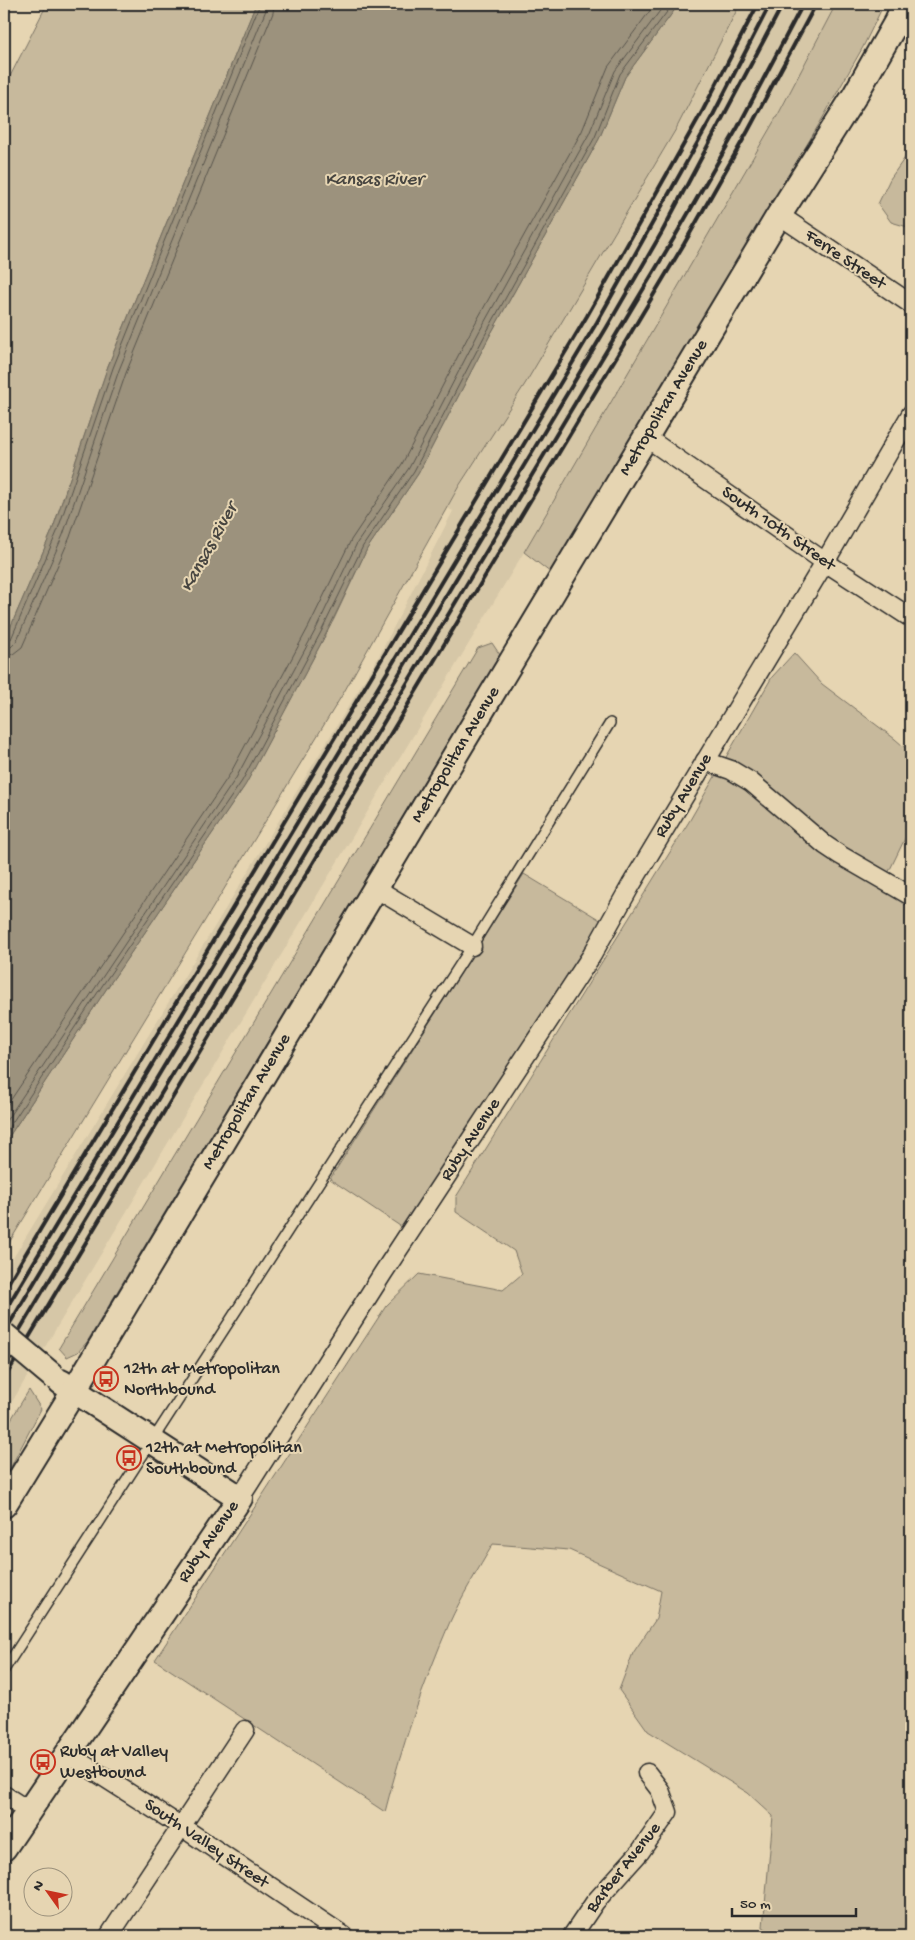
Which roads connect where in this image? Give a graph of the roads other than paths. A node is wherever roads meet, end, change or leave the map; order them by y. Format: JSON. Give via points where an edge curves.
{"nodes":[{"id":1,"x":904,"y":4,"type":"edge"},
{"id":2,"x":779,"y":215,"type":"junction"},
{"id":3,"x":911,"y":304,"type":"edge"},
{"id":4,"x":911,"y":414,"type":"edge"},
{"id":5,"x":647,"y":438,"type":"junction"},
{"id":6,"x":825,"y":562,"type":"junction"},
{"id":7,"x":911,"y":618,"type":"edge"},
{"id":8,"x":610,"y":723,"type":"dead end"},
{"id":9,"x":705,"y":761,"type":"junction"},
{"id":10,"x":375,"y":888,"type":"junction"},
{"id":11,"x":911,"y":896,"type":"edge"},
{"id":12,"x":472,"y":946,"type":"junction"},
{"id":13,"x":4,"y":1335,"type":"edge"},
{"id":14,"x":74,"y":1391,"type":"junction"},
{"id":15,"x":152,"y":1442,"type":"junction"},
{"id":16,"x":240,"y":1498,"type":"junction"},
{"id":17,"x":4,"y":1505,"type":"edge"},
{"id":18,"x":4,"y":1670,"type":"edge"},
{"id":19,"x":245,"y":1730,"type":"dead end"},
{"id":20,"x":66,"y":1754,"type":"junction"},
{"id":21,"x":647,"y":1773,"type":"dead end"},
{"id":22,"x":4,"y":1795,"type":"edge"},
{"id":23,"x":29,"y":1811,"type":"junction"},
{"id":24,"x":182,"y":1827,"type":"junction"},
{"id":25,"x":4,"y":1848,"type":"edge"},
{"id":26,"x":109,"y":1936,"type":"edge"},
{"id":27,"x":344,"y":1936,"type":"edge"},
{"id":28,"x":572,"y":1936,"type":"edge"}],
"edges":[{"from":1,"to":2,"type":"main road","name":"Metropolitan Avenue","via":[[855,95]]},
{"from":2,"to":3,"type":"street","name":"Ferre Street"},
{"from":2,"to":5,"type":"main road","name":"Metropolitan Avenue"},
{"from":4,"to":6,"type":"street","name":"Ruby Avenue"},
{"from":5,"to":6,"type":"street","name":"South 10th Street"},
{"from":5,"to":10,"type":"main road","name":"Metropolitan Avenue"},
{"from":6,"to":7,"type":"street","name":"South 10th Street"},
{"from":6,"to":9,"type":"street","name":"Ruby Avenue"},
{"from":8,"to":12,"type":"lane"},
{"from":9,"to":11,"type":"street","via":[[752,782],[825,845]]},
{"from":9,"to":16,"type":"street","name":"Ruby Avenue","via":[[567,995],[377,1281]]},
{"from":10,"to":12,"type":"street"},
{"from":10,"to":14,"type":"main road","name":"Metropolitan Avenue"},
{"from":12,"to":15,"type":"lane"},
{"from":13,"to":14,"type":"main road","bridge":true},
{"from":14,"to":15,"type":"main road"},
{"from":14,"to":17,"type":"main road","name":"Metropolitan Avenue"},
{"from":15,"to":16,"type":"main road"},
{"from":15,"to":18,"type":"lane"},
{"from":16,"to":20,"type":"main road","name":"Ruby Avenue"},
{"from":19,"to":24,"type":"street"},
{"from":20,"to":23,"type":"main road","name":"Ruby Avenue"},
{"from":20,"to":24,"type":"street","name":"South Valley Street"},
{"from":21,"to":28,"type":"street","name":"Barber Avenue","via":[[660,1790],[668,1812]]},
{"from":22,"to":23,"type":"street"},
{"from":23,"to":25,"type":"main road","name":"Ruby Avenue"},
{"from":24,"to":26,"type":"street"},
{"from":24,"to":27,"type":"street","name":"South Valley Street"}]}
